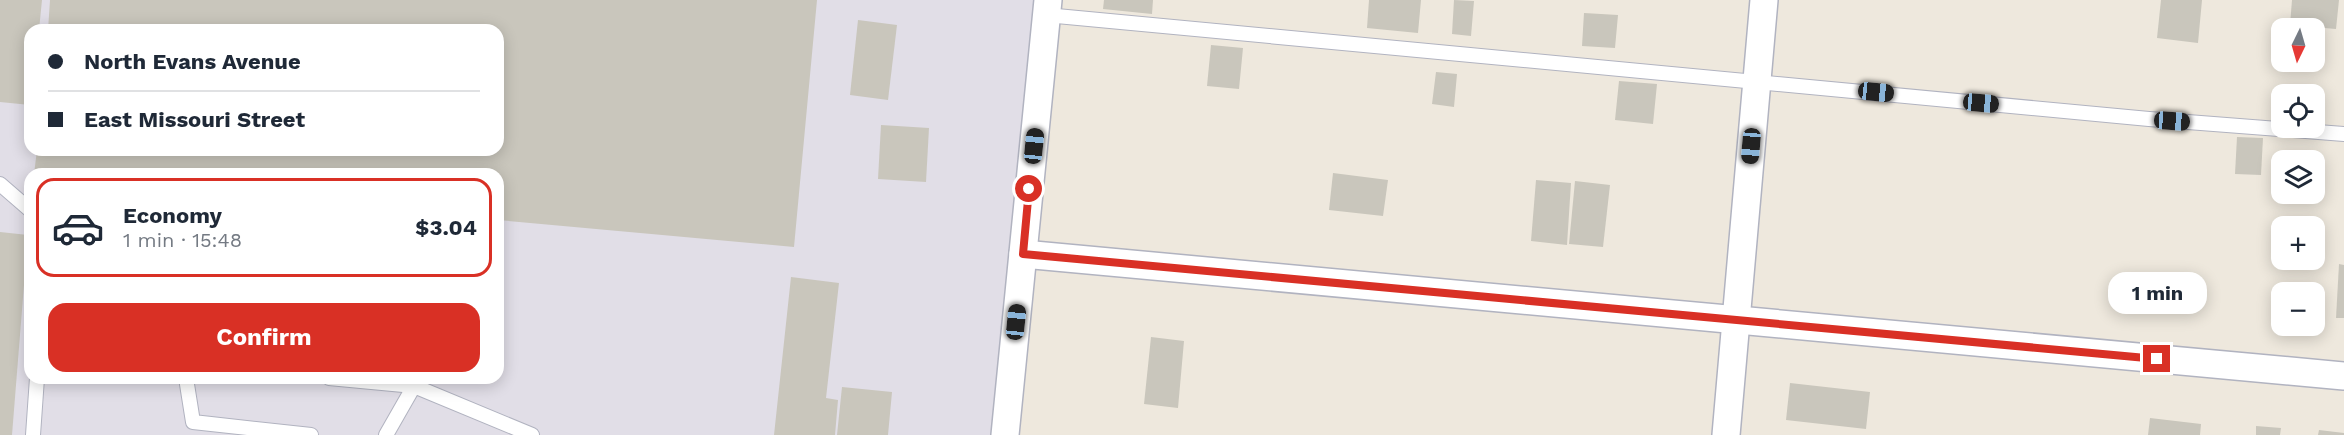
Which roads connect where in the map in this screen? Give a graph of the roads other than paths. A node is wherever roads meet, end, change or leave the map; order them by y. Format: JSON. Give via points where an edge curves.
{"nodes":[{"id":1,"x":1764,"y":0,"type":"edge"},
{"id":2,"x":1047,"y":8,"type":"edge"},
{"id":3,"x":1757,"y":81,"type":"junction"},
{"id":4,"x":2344,"y":134,"type":"edge"},
{"id":5,"x":0,"y":184,"type":"edge"},
{"id":6,"x":24,"y":205,"type":"edge"},
{"id":7,"x":1023,"y":254,"type":"junction"},
{"id":8,"x":1736,"y":320,"type":"junction"},
{"id":9,"x":2344,"y":376,"type":"edge"},
{"id":10,"x":37,"y":384,"type":"edge"},
{"id":11,"x":187,"y":384,"type":"edge"},
{"id":12,"x":413,"y":384,"type":"edge"},
{"id":13,"x":418,"y":384,"type":"edge"},
{"id":14,"x":33,"y":435,"type":"edge"},
{"id":15,"x":311,"y":435,"type":"edge"},
{"id":16,"x":386,"y":435,"type":"edge"},
{"id":17,"x":532,"y":435,"type":"edge"},
{"id":18,"x":1005,"y":435,"type":"edge"},
{"id":19,"x":1726,"y":435,"type":"edge"}],
"edges":[{"from":1,"to":3,"type":"street"},
{"from":2,"to":3,"type":"lane"},
{"from":2,"to":7,"type":"street"},
{"from":3,"to":4,"type":"lane"},
{"from":3,"to":8,"type":"street"},
{"from":5,"to":6,"type":"lane"},
{"from":7,"to":8,"type":"street"},
{"from":7,"to":18,"type":"street"},
{"from":8,"to":9,"type":"street"},
{"from":8,"to":19,"type":"street"},
{"from":10,"to":14,"type":"lane"},
{"from":11,"to":15,"type":"lane","via":[[193,422]]},
{"from":12,"to":16,"type":"lane"},
{"from":13,"to":17,"type":"lane"}]}
